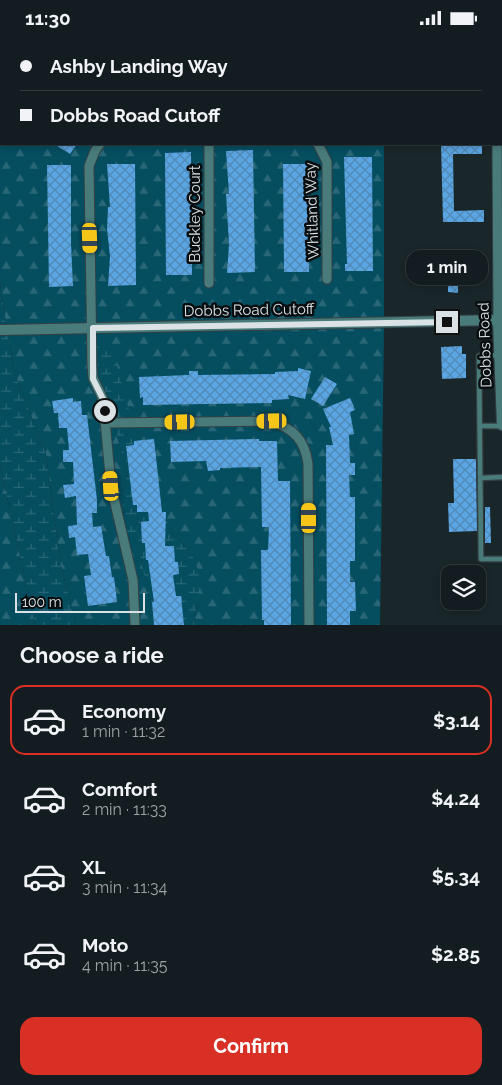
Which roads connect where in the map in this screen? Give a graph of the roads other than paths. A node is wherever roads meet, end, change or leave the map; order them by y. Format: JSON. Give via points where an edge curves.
{"nodes":[{"id":1,"x":99,"y":145,"type":"edge"},
{"id":2,"x":209,"y":145,"type":"edge"},
{"id":3,"x":318,"y":145,"type":"edge"},
{"id":4,"x":498,"y":145,"type":"edge"},
{"id":5,"x":327,"y":279,"type":"dead end"},
{"id":6,"x":209,"y":283,"type":"dead end"},
{"id":7,"x":498,"y":320,"type":"junction"},
{"id":8,"x":93,"y":328,"type":"junction"},
{"id":9,"x":0,"y":330,"type":"edge"},
{"id":10,"x":500,"y":355,"type":"junction"},
{"id":11,"x":107,"y":423,"type":"junction"},
{"id":12,"x":502,"y":426,"type":"edge"},
{"id":13,"x":481,"y":427,"type":"junction"},
{"id":14,"x":502,"y":477,"type":"edge"},
{"id":15,"x":481,"y":478,"type":"junction"},
{"id":16,"x":502,"y":559,"type":"edge"},
{"id":17,"x":135,"y":625,"type":"edge"},
{"id":18,"x":309,"y":625,"type":"edge"}],
"edges":[{"from":1,"to":8,"type":"street","via":[[89,166]]},
{"from":2,"to":6,"type":"street","name":"Buckley Court"},
{"from":3,"to":5,"type":"street","name":"Whitland Way","via":[[327,162]]},
{"from":4,"to":7,"type":"street","name":"Dobbs Road"},
{"from":7,"to":8,"type":"street","name":"Dobbs Road Cutoff"},
{"from":7,"to":10,"type":"street","name":"Dobbs Road"},
{"from":8,"to":9,"type":"street","name":"Dobbs Road Cutoff"},
{"from":8,"to":11,"type":"street","via":[[93,379],[103,399]]},
{"from":10,"to":12,"type":"street","name":"Dobbs Road"},
{"from":10,"to":13,"type":"lane","via":[[479,356]]},
{"from":11,"to":17,"type":"street","via":[[111,486],[133,580]]},
{"from":11,"to":18,"type":"street","via":[[272,421],[299,437],[306,449],[308,464]]},
{"from":12,"to":13,"type":"lane"},
{"from":13,"to":15,"type":"lane"},
{"from":14,"to":15,"type":"lane"},
{"from":15,"to":16,"type":"lane","via":[[481,559]]}]}
